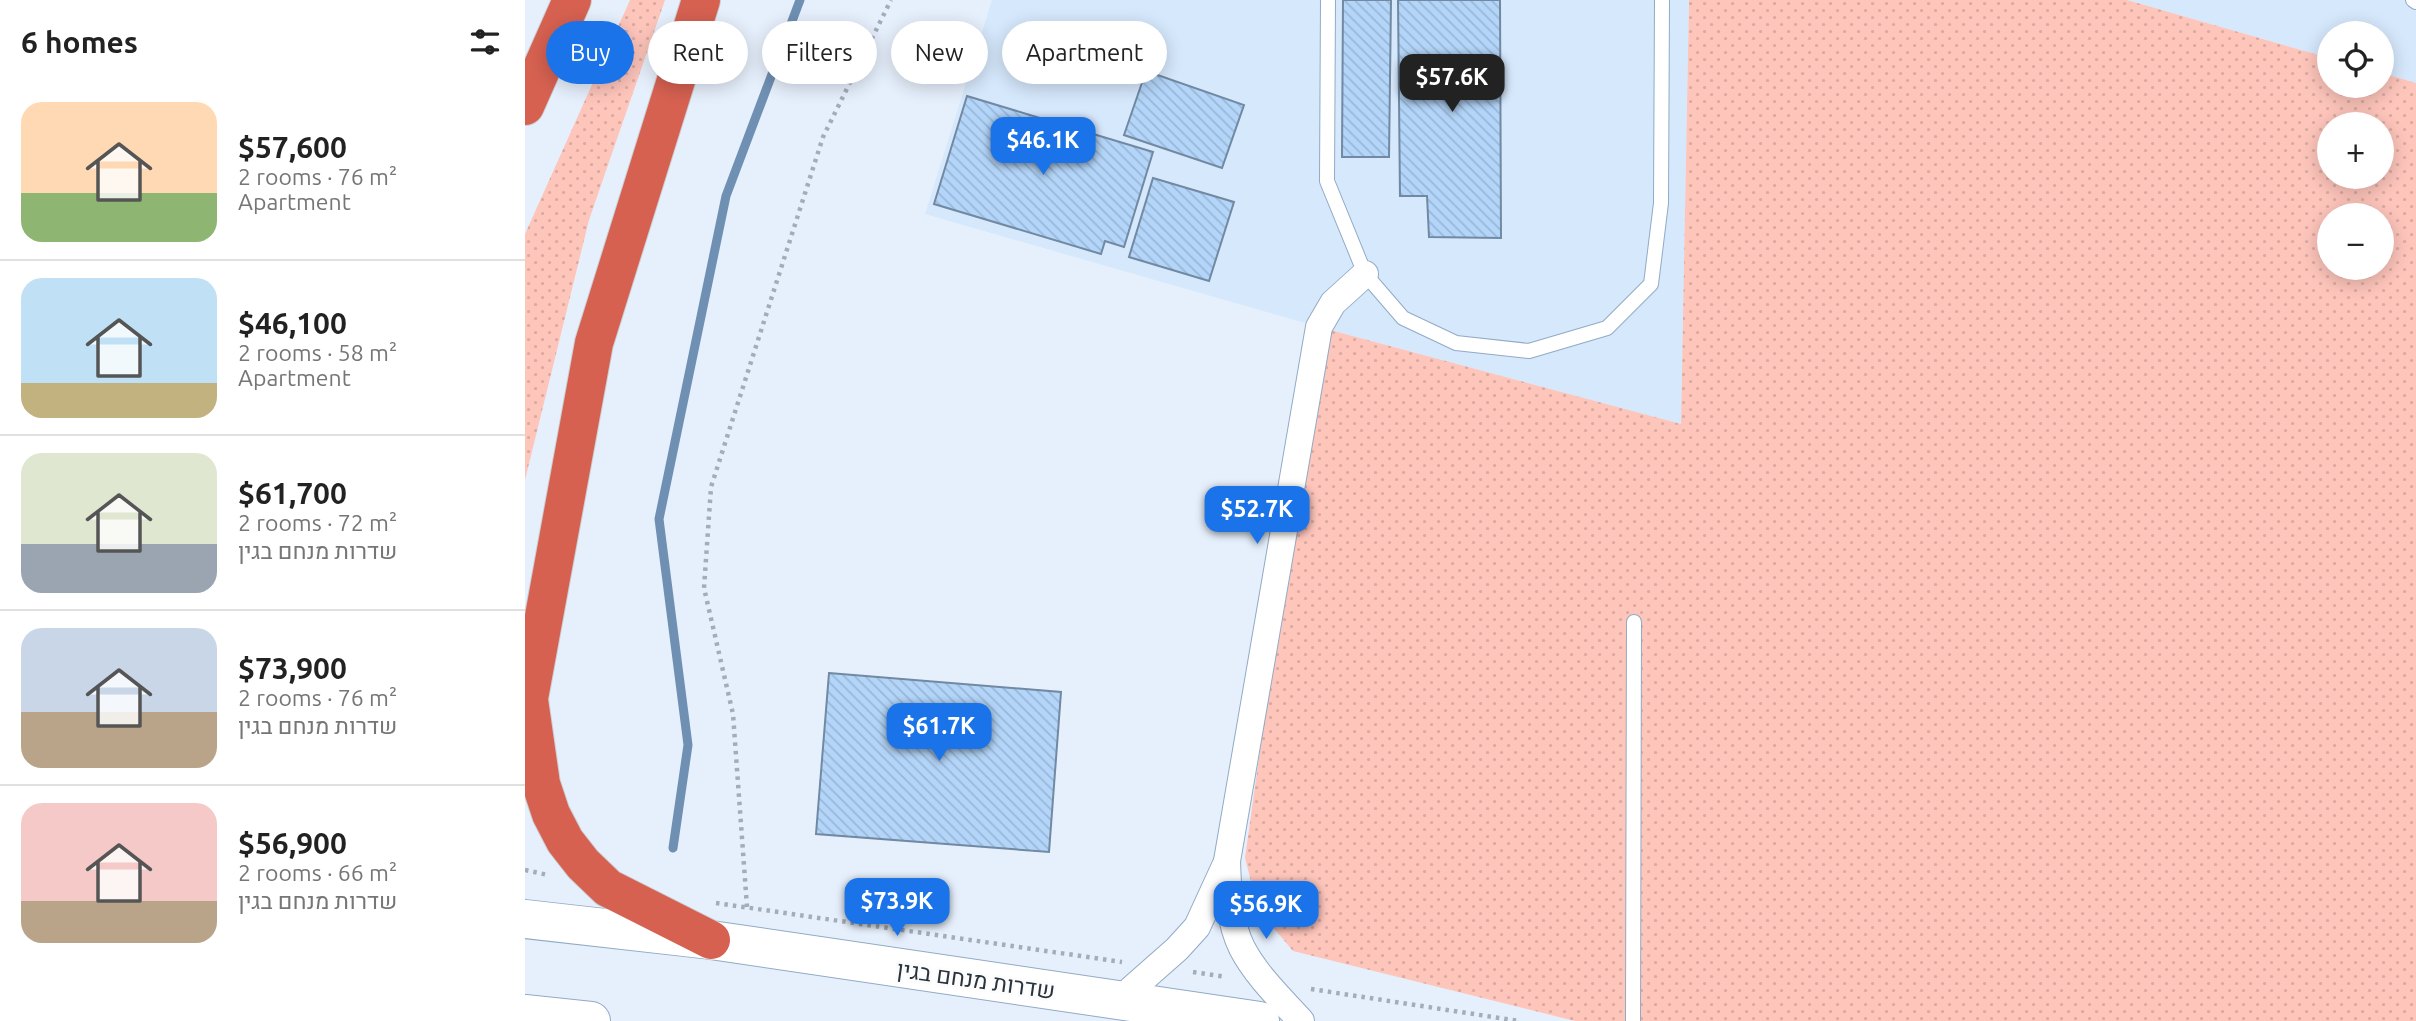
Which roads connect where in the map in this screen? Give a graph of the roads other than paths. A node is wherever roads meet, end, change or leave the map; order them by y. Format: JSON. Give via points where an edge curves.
{"nodes":[{"id":1,"x":572,"y":0,"type":"edge"},
{"id":2,"x":701,"y":0,"type":"edge"},
{"id":3,"x":1328,"y":0,"type":"edge"},
{"id":4,"x":1662,"y":0,"type":"edge"},
{"id":5,"x":525,"y":106,"type":"edge"},
{"id":6,"x":1365,"y":274,"type":"junction"},
{"id":7,"x":1634,"y":622,"type":"dead end"},
{"id":8,"x":527,"y":710,"type":"edge"},
{"id":9,"x":1227,"y":861,"type":"junction"},
{"id":10,"x":525,"y":919,"type":"edge"},
{"id":11,"x":711,"y":940,"type":"junction"},
{"id":12,"x":1118,"y":1001,"type":"junction"},
{"id":13,"x":525,"y":1014,"type":"edge"},
{"id":14,"x":591,"y":1021,"type":"edge"},
{"id":15,"x":1260,"y":1021,"type":"edge"},
{"id":16,"x":1301,"y":1021,"type":"edge"},
{"id":17,"x":1633,"y":1021,"type":"edge"}],
"edges":[{"from":1,"to":5,"type":"highway"},
{"from":2,"to":8,"type":"highway","via":[[594,343]]},
{"from":3,"to":6,"type":"lane","via":[[1327,181]]},
{"from":4,"to":6,"type":"lane","via":[[1661,203],[1651,284],[1607,328],[1529,351],[1455,343],[1403,318]]},
{"from":6,"to":9,"type":"street","via":[[1333,303],[1319,327]]},
{"from":7,"to":17,"type":"lane"},
{"from":8,"to":11,"type":"highway","via":[[551,814],[583,864],[608,888]]},
{"from":9,"to":12,"type":"street","via":[[1198,927]]},
{"from":9,"to":16,"type":"street","via":[[1228,894],[1241,947]]},
{"from":10,"to":11,"type":"main road","name":"שדרות מנחם בגין"},
{"from":11,"to":12,"type":"main road","name":"שדרות מנחם בגין"},
{"from":12,"to":15,"type":"main road","name":"שדרות מנחם בגין"},
{"from":13,"to":14,"type":"main road"}]}
